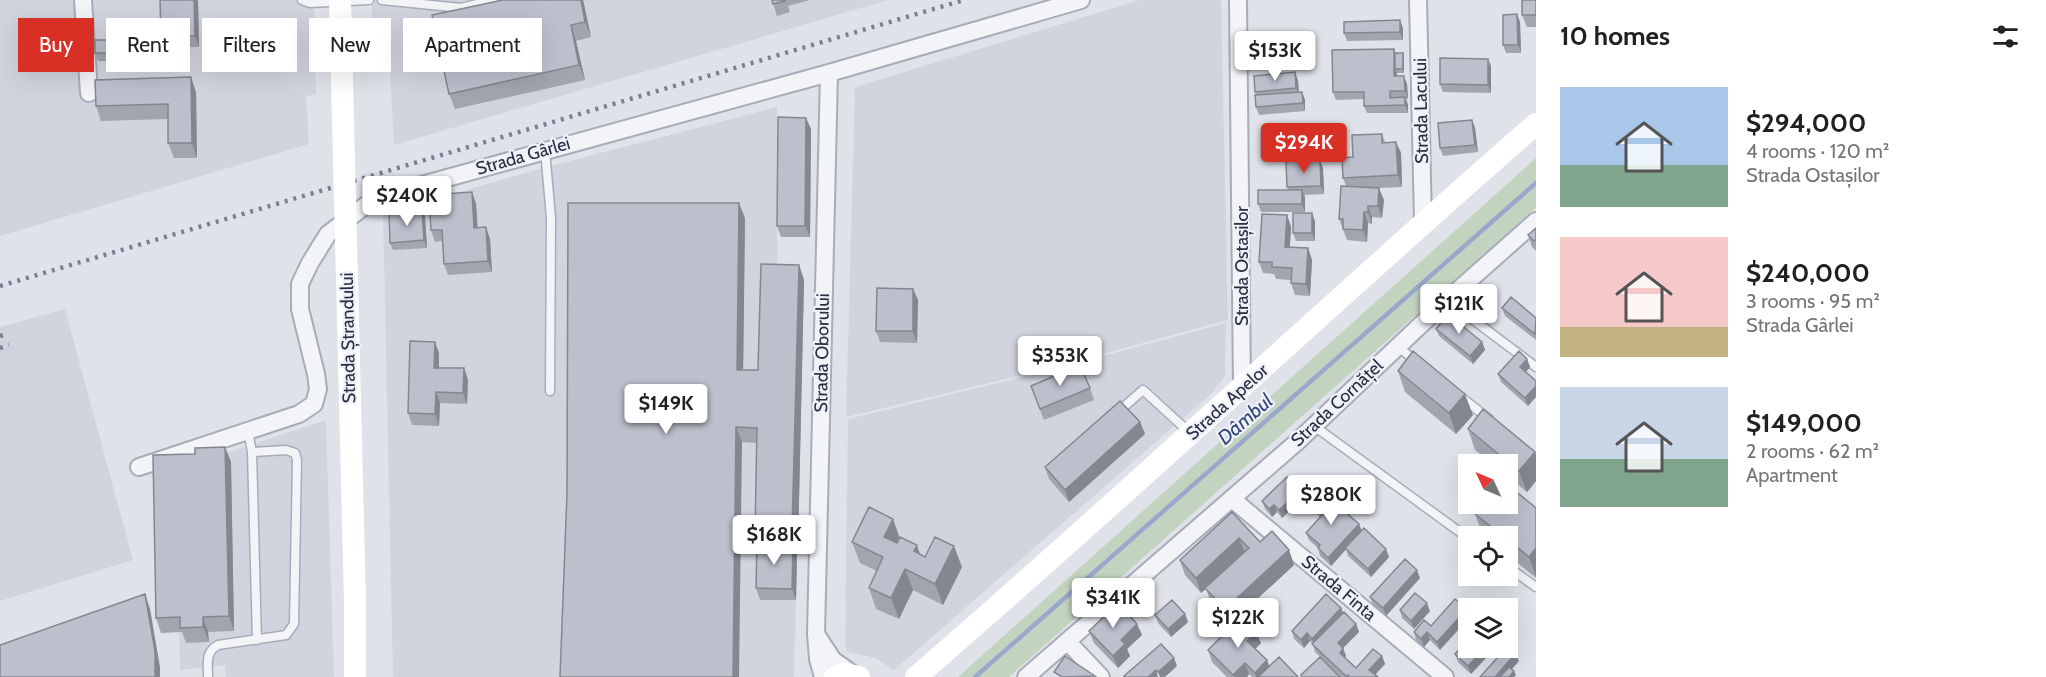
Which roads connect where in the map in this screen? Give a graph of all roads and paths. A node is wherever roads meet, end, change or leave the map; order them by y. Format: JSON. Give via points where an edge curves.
{"nodes":[{"id":1,"x":83,"y":0,"type":"edge"},
{"id":2,"x":302,"y":0,"type":"edge"},
{"id":3,"x":340,"y":0,"type":"edge"},
{"id":4,"x":369,"y":0,"type":"edge"},
{"id":5,"x":382,"y":0,"type":"edge"},
{"id":6,"x":493,"y":0,"type":"edge"},
{"id":7,"x":1081,"y":0,"type":"edge"},
{"id":8,"x":1238,"y":0,"type":"edge"},
{"id":9,"x":1418,"y":0,"type":"edge"},
{"id":10,"x":829,"y":73,"type":"junction"},
{"id":11,"x":89,"y":93,"type":"dead end"},
{"id":12,"x":1536,"y":124,"type":"edge"},
{"id":13,"x":545,"y":150,"type":"junction"},
{"id":14,"x":1536,"y":221,"type":"edge"},
{"id":15,"x":1423,"y":222,"type":"junction"},
{"id":16,"x":1446,"y":300,"type":"junction"},
{"id":17,"x":1397,"y":346,"type":"junction"},
{"id":18,"x":1536,"y":367,"type":"edge"},
{"id":19,"x":1425,"y":368,"type":"edge"},
{"id":20,"x":1242,"y":388,"type":"junction"},
{"id":21,"x":1453,"y":390,"type":"edge"},
{"id":22,"x":550,"y":391,"type":"dead end"},
{"id":23,"x":1108,"y":420,"type":"edge"},
{"id":24,"x":1314,"y":426,"type":"junction"},
{"id":25,"x":1499,"y":427,"type":"edge"},
{"id":26,"x":248,"y":431,"type":"junction"},
{"id":27,"x":1191,"y":435,"type":"junction"},
{"id":28,"x":252,"y":452,"type":"junction"},
{"id":29,"x":139,"y":466,"type":"dead end"},
{"id":30,"x":1232,"y":499,"type":"junction"},
{"id":31,"x":1458,"y":531,"type":"edge"},
{"id":32,"x":1518,"y":574,"type":"edge"},
{"id":33,"x":1536,"y":587,"type":"edge"},
{"id":34,"x":816,"y":634,"type":"junction"},
{"id":35,"x":257,"y":640,"type":"junction"},
{"id":36,"x":1067,"y":641,"type":"junction"},
{"id":37,"x":850,"y":676,"type":"edge"},
{"id":38,"x":208,"y":677,"type":"edge"},
{"id":39,"x":355,"y":677,"type":"edge"},
{"id":40,"x":823,"y":677,"type":"edge"},
{"id":41,"x":916,"y":677,"type":"edge"},
{"id":42,"x":1026,"y":677,"type":"edge"},
{"id":43,"x":1101,"y":677,"type":"edge"},
{"id":44,"x":1445,"y":677,"type":"edge"}],
"edges":[{"from":1,"to":11,"type":"street"},
{"from":2,"to":4,"type":"lane"},
{"from":3,"to":39,"type":"street","name":"Strada Ștrandului","bridge":true},
{"from":5,"to":6,"type":"lane","via":[[461,8]]},
{"from":7,"to":10,"type":"street","name":"Strada Gârlei"},
{"from":8,"to":20,"type":"street","name":"Strada Ostașilor"},
{"from":9,"to":15,"type":"street","name":"Strada Lacului"},
{"from":10,"to":13,"type":"street","name":"Strada Gârlei"},
{"from":10,"to":34,"type":"street","name":"Strada Oborului"},
{"from":12,"to":15,"type":"street","name":"Strada Apelor"},
{"from":13,"to":22,"type":"lane","via":[[551,218]]},
{"from":13,"to":26,"type":"street","name":"Strada Gârlei","via":[[388,194],[328,234],[300,284],[300,309],[318,389],[314,404],[299,414]]},
{"from":14,"to":16,"type":"street","name":"Strada Cornățel"},
{"from":15,"to":20,"type":"street","name":"Strada Apelor"},
{"from":16,"to":17,"type":"street","name":"Strada Cornățel"},
{"from":16,"to":18,"type":"lane"},
{"from":17,"to":19,"type":"lane"},
{"from":17,"to":24,"type":"street","name":"Strada Cornățel"},
{"from":20,"to":27,"type":"street","name":"Strada Apelor"},
{"from":21,"to":25,"type":"lane"},
{"from":23,"to":27,"type":"lane","via":[[1143,390]]},
{"from":24,"to":30,"type":"street","name":"Strada Cornățel"},
{"from":24,"to":31,"type":"lane"},
{"from":26,"to":28,"type":"lane"},
{"from":26,"to":29,"type":"street","name":"Strada Gârlei"},
{"from":27,"to":41,"type":"street","name":"Strada Apelor"},
{"from":28,"to":35,"type":"lane"},
{"from":28,"to":35,"type":"lane","via":[[286,450],[295,453],[297,460],[294,624],[285,635]]},
{"from":30,"to":36,"type":"street","name":"Strada Cornățel"},
{"from":30,"to":44,"type":"street","name":"Strada Finta"},
{"from":32,"to":33,"type":"lane"},
{"from":34,"to":37,"type":"street","via":[[833,660]]},
{"from":34,"to":40,"type":"street","name":"Strada Oborului"},
{"from":35,"to":38,"type":"lane","via":[[212,649],[207,656]]},
{"from":36,"to":42,"type":"street","name":"Strada Cornățel"},
{"from":36,"to":43,"type":"street"}]}
